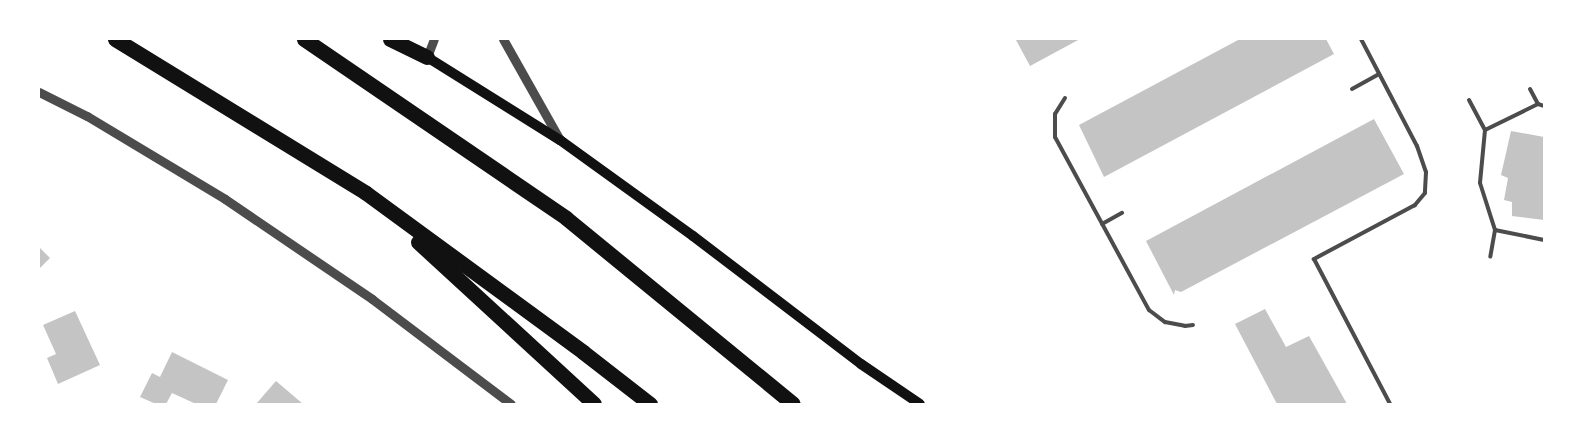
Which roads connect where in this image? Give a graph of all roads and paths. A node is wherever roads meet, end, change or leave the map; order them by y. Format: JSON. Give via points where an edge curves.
{"nodes":[{"id":1,"x":115,"y":39,"type":"edge"},
{"id":2,"x":304,"y":39,"type":"edge"},
{"id":3,"x":390,"y":39,"type":"edge"},
{"id":4,"x":434,"y":39,"type":"edge"},
{"id":5,"x":503,"y":39,"type":"edge"},
{"id":6,"x":1361,"y":39,"type":"edge"},
{"id":7,"x":427,"y":57,"type":"junction"},
{"id":8,"x":1379,"y":74,"type":"junction"},
{"id":9,"x":1352,"y":89,"type":"dead end"},
{"id":10,"x":1530,"y":89,"type":"dead end"},
{"id":11,"x":39,"y":92,"type":"edge"},
{"id":12,"x":1065,"y":98,"type":"dead end"},
{"id":13,"x":1469,"y":100,"type":"dead end"},
{"id":14,"x":1538,"y":104,"type":"junction"},
{"id":15,"x":1544,"y":106,"type":"edge"},
{"id":16,"x":1486,"y":130,"type":"junction"},
{"id":17,"x":560,"y":140,"type":"junction"},
{"id":18,"x":366,"y":193,"type":"junction"},
{"id":19,"x":1122,"y":213,"type":"dead end"},
{"id":20,"x":1102,"y":224,"type":"junction"},
{"id":21,"x":1495,"y":230,"type":"junction"},
{"id":22,"x":1544,"y":240,"type":"edge"},
{"id":23,"x":1490,"y":256,"type":"dead end"},
{"id":24,"x":1193,"y":325,"type":"dead end"},
{"id":25,"x":511,"y":404,"type":"edge"},
{"id":26,"x":594,"y":404,"type":"edge"},
{"id":27,"x":650,"y":404,"type":"edge"},
{"id":28,"x":793,"y":404,"type":"edge"},
{"id":29,"x":920,"y":404,"type":"edge"},
{"id":30,"x":1390,"y":404,"type":"edge"}],
"edges":[{"from":1,"to":18,"type":"highway"},
{"from":2,"to":28,"type":"highway","via":[[566,218]]},
{"from":3,"to":7,"type":"highway"},
{"from":4,"to":7,"type":"street"},
{"from":5,"to":17,"type":"street"},
{"from":6,"to":8,"type":"lane"},
{"from":7,"to":17,"type":"main road"},
{"from":8,"to":9,"type":"lane"},
{"from":8,"to":30,"type":"lane","via":[[1417,146],[1426,172],[1425,193],[1415,205],[1314,259]]},
{"from":10,"to":14,"type":"lane"},
{"from":11,"to":25,"type":"street","via":[[87,116],[225,199],[372,299]]},
{"from":12,"to":20,"type":"lane","via":[[1055,114],[1055,137]]},
{"from":13,"to":16,"type":"lane"},
{"from":14,"to":15,"type":"lane"},
{"from":14,"to":16,"type":"lane"},
{"from":16,"to":21,"type":"lane","via":[[1480,183]]},
{"from":17,"to":29,"type":"main road","via":[[861,364]]},
{"from":18,"to":26,"type":"highway"},
{"from":18,"to":27,"type":"highway"},
{"from":19,"to":20,"type":"lane"},
{"from":20,"to":24,"type":"lane","via":[[1149,310],[1165,322]]},
{"from":21,"to":22,"type":"lane"},
{"from":21,"to":23,"type":"lane"}]}
